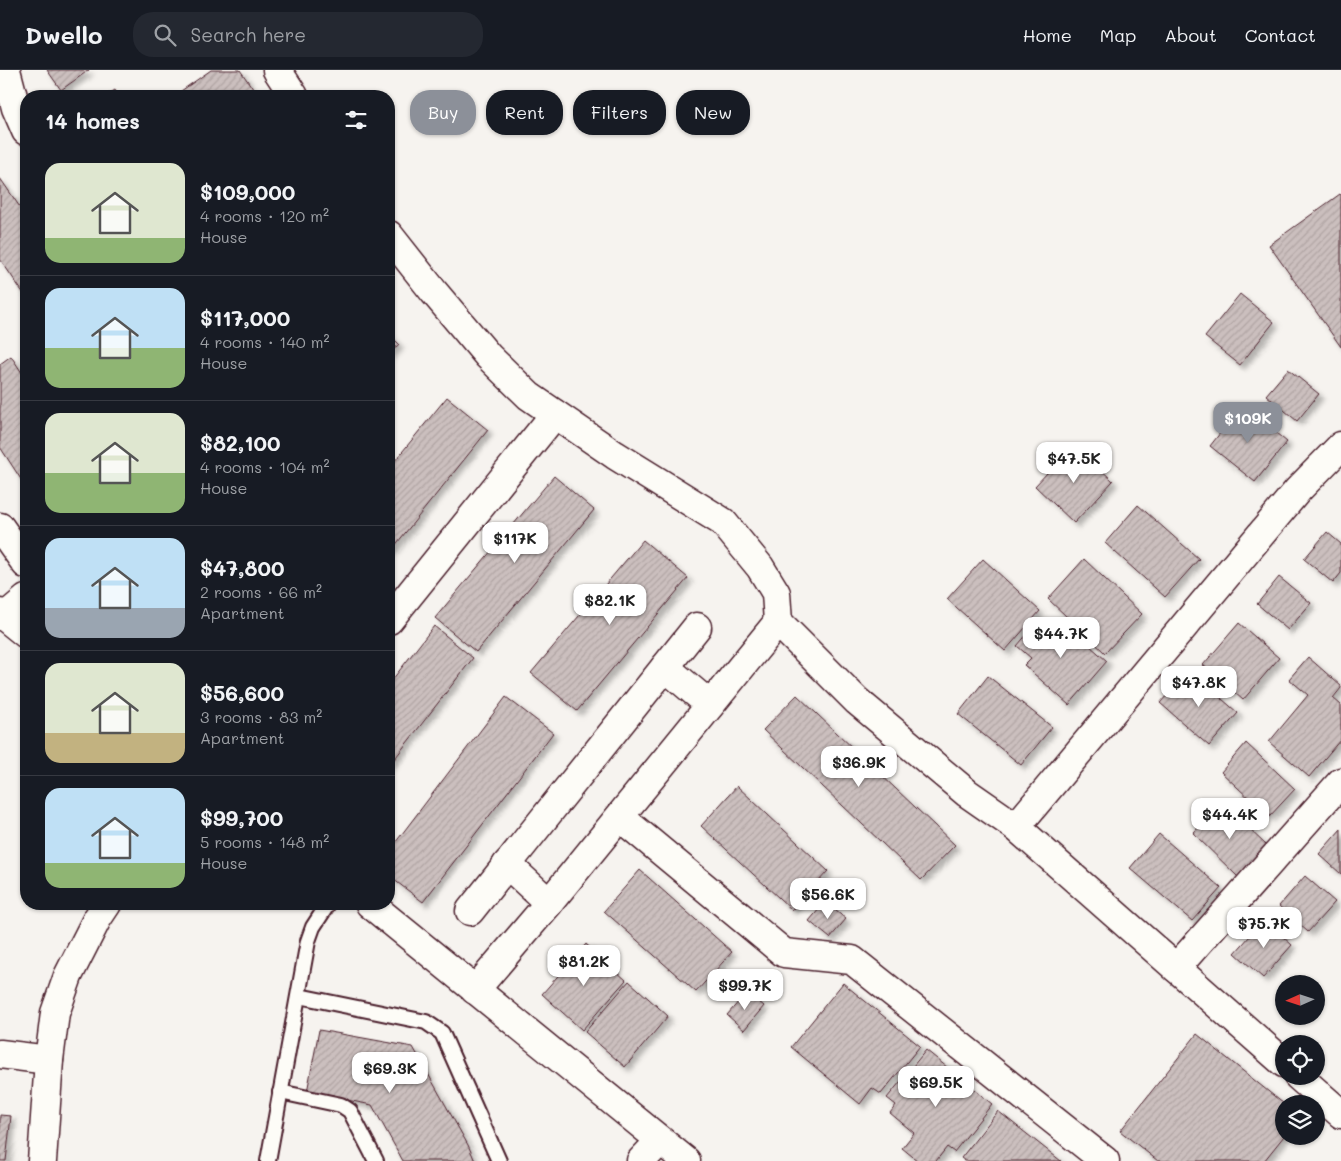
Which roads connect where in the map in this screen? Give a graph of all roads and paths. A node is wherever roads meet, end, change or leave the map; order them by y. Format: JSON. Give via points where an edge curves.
{"nodes":[{"id":1,"x":6,"y":70,"type":"edge"},
{"id":2,"x":277,"y":70,"type":"edge"},
{"id":3,"x":290,"y":90,"type":"edge"},
{"id":4,"x":20,"y":117,"type":"edge"},
{"id":5,"x":395,"y":243,"type":"edge"},
{"id":6,"x":555,"y":414,"type":"junction"},
{"id":7,"x":1341,"y":446,"type":"edge"},
{"id":8,"x":0,"y":527,"type":"edge"},
{"id":9,"x":20,"y":555,"type":"edge"},
{"id":10,"x":20,"y":603,"type":"edge"},
{"id":11,"x":395,"y":613,"type":"edge"},
{"id":12,"x":2,"y":615,"type":"edge"},
{"id":13,"x":778,"y":622,"type":"junction"},
{"id":14,"x":698,"y":627,"type":"dead end"},
{"id":15,"x":20,"y":629,"type":"edge"},
{"id":16,"x":665,"y":667,"type":"junction"},
{"id":17,"x":710,"y":705,"type":"junction"},
{"id":18,"x":1341,"y":782,"type":"edge"},
{"id":19,"x":620,"y":817,"type":"junction"},
{"id":20,"x":1016,"y":827,"type":"junction"},
{"id":21,"x":508,"y":864,"type":"junction"},
{"id":22,"x":549,"y":903,"type":"junction"},
{"id":23,"x":103,"y":910,"type":"edge"},
{"id":24,"x":324,"y":910,"type":"edge"},
{"id":25,"x":377,"y":910,"type":"edge"},
{"id":26,"x":470,"y":911,"type":"dead end"},
{"id":27,"x":1176,"y":968,"type":"junction"},
{"id":28,"x":475,"y":990,"type":"junction"},
{"id":29,"x":299,"y":996,"type":"junction"},
{"id":30,"x":0,"y":1054,"type":"edge"},
{"id":31,"x":1275,"y":1055,"type":"edge"},
{"id":32,"x":49,"y":1060,"type":"junction"},
{"id":33,"x":1309,"y":1085,"type":"edge"},
{"id":34,"x":280,"y":1092,"type":"junction"},
{"id":35,"x":1339,"y":1109,"type":"edge"},
{"id":36,"x":660,"y":1141,"type":"junction"},
{"id":37,"x":42,"y":1161,"type":"edge"},
{"id":38,"x":268,"y":1161,"type":"edge"},
{"id":39,"x":376,"y":1161,"type":"edge"},
{"id":40,"x":500,"y":1161,"type":"edge"},
{"id":41,"x":641,"y":1161,"type":"edge"},
{"id":42,"x":686,"y":1161,"type":"edge"},
{"id":43,"x":1105,"y":1161,"type":"edge"}],
"edges":[{"from":1,"to":4,"type":"street"},
{"from":2,"to":3,"type":"street"},
{"from":5,"to":6,"type":"street","via":[[488,356],[529,396]]},
{"from":6,"to":11,"type":"street"},
{"from":6,"to":13,"type":"street","via":[[723,522],[776,592]]},
{"from":7,"to":20,"type":"street","via":[[1298,490]]},
{"from":8,"to":9,"type":"street"},
{"from":10,"to":12,"type":"street"},
{"from":12,"to":15,"type":"street"},
{"from":13,"to":17,"type":"street"},
{"from":13,"to":20,"type":"street","via":[[858,701],[967,793]]},
{"from":14,"to":16,"type":"street"},
{"from":16,"to":17,"type":"street"},
{"from":16,"to":21,"type":"street"},
{"from":17,"to":19,"type":"street"},
{"from":18,"to":27,"type":"street"},
{"from":19,"to":22,"type":"street"},
{"from":19,"to":43,"type":"street","via":[[784,952],[852,960]]},
{"from":20,"to":27,"type":"street"},
{"from":21,"to":22,"type":"street"},
{"from":21,"to":26,"type":"street"},
{"from":22,"to":28,"type":"street"},
{"from":23,"to":32,"type":"street","via":[[68,976],[55,1013]]},
{"from":24,"to":29,"type":"lane","via":[[308,941]]},
{"from":25,"to":28,"type":"street"},
{"from":27,"to":31,"type":"street"},
{"from":28,"to":36,"type":"street"},
{"from":29,"to":34,"type":"lane"},
{"from":29,"to":40,"type":"lane","via":[[426,1022],[442,1033]]},
{"from":30,"to":32,"type":"street"},
{"from":32,"to":37,"type":"street"},
{"from":33,"to":35,"type":"street"},
{"from":34,"to":38,"type":"lane"},
{"from":34,"to":39,"type":"lane","via":[[341,1105],[350,1111]]},
{"from":36,"to":41,"type":"street"},
{"from":36,"to":42,"type":"street"}]}
